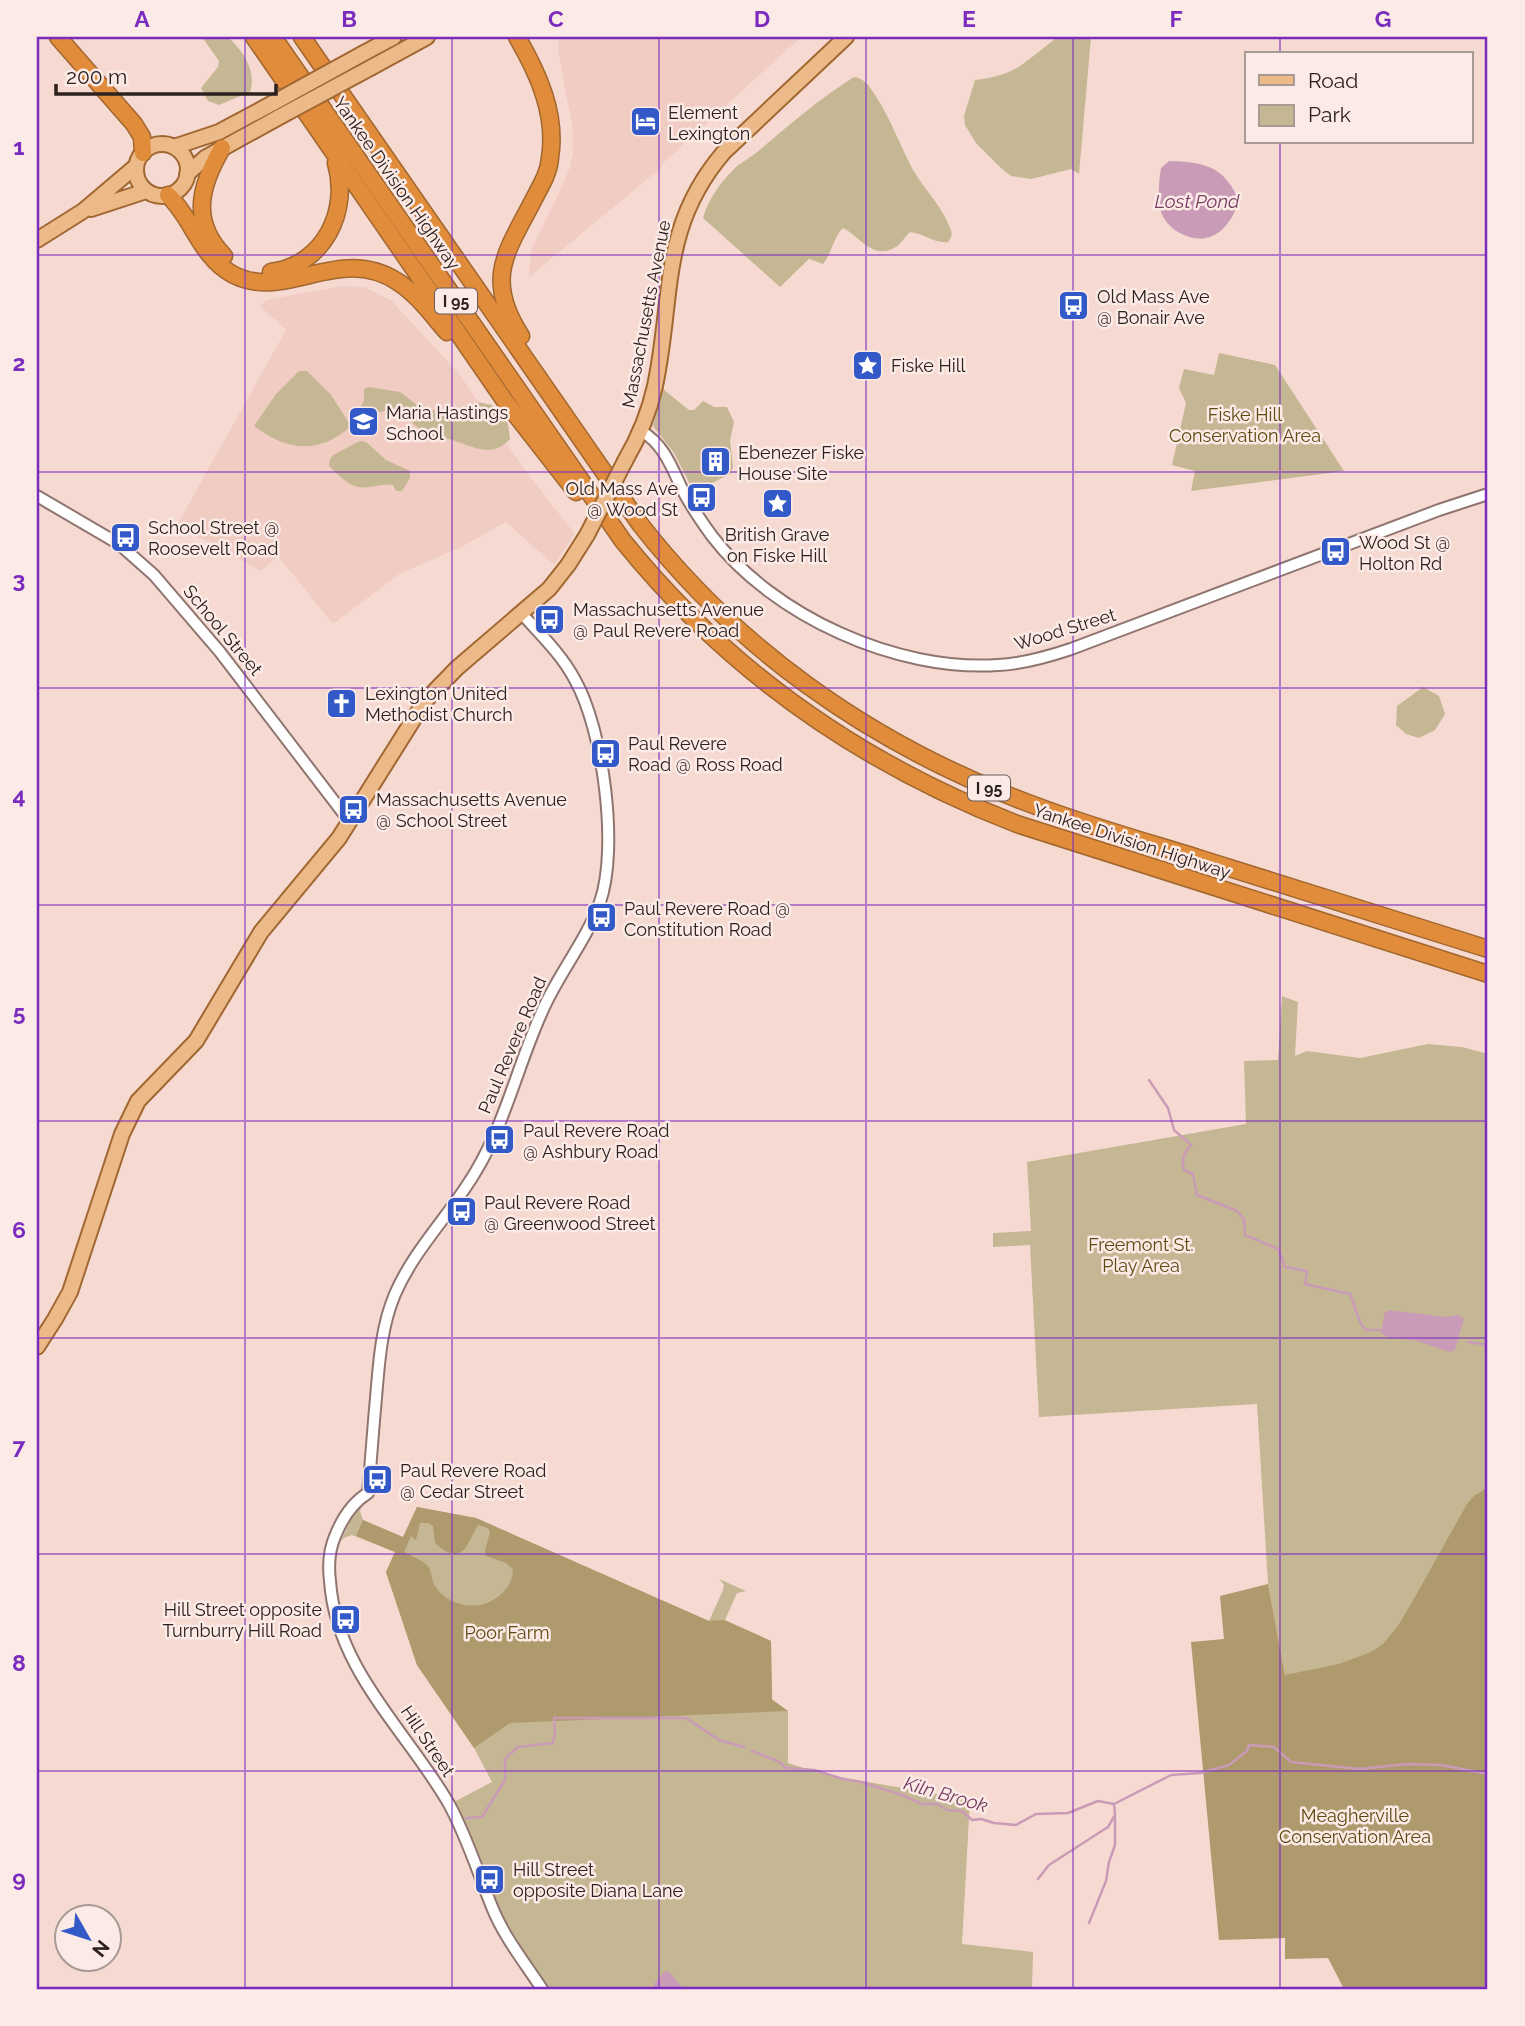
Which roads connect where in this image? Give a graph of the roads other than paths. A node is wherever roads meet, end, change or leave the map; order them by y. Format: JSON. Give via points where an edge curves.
{"nodes":[{"id":1,"x":58,"y":37,"type":"edge"},
{"id":2,"x":254,"y":37,"type":"edge"},
{"id":3,"x":273,"y":37,"type":"edge"},
{"id":4,"x":302,"y":37,"type":"edge"},
{"id":5,"x":394,"y":37,"type":"edge"},
{"id":6,"x":427,"y":37,"type":"edge"},
{"id":7,"x":517,"y":37,"type":"edge"},
{"id":8,"x":846,"y":37,"type":"edge"},
{"id":9,"x":277,"y":109,"type":"junction"},
{"id":10,"x":174,"y":147,"type":"junction"},
{"id":11,"x":222,"y":148,"type":"junction"},
{"id":12,"x":331,"y":151,"type":"junction"},
{"id":13,"x":139,"y":159,"type":"junction"},
{"id":14,"x":187,"y":174,"type":"junction"},
{"id":15,"x":146,"y":191,"type":"junction"},
{"id":16,"x":168,"y":195,"type":"junction"},
{"id":17,"x":83,"y":211,"type":"junction"},
{"id":18,"x":37,"y":240,"type":"edge"},
{"id":19,"x":489,"y":377,"type":"junction"},
{"id":20,"x":539,"y":380,"type":"junction"},
{"id":21,"x":641,"y":431,"type":"junction"},
{"id":22,"x":1488,"y":494,"type":"edge"},
{"id":23,"x":37,"y":495,"type":"edge"},
{"id":24,"x":611,"y":525,"type":"junction"},
{"id":25,"x":522,"y":614,"type":"junction"},
{"id":26,"x":350,"y":822,"type":"junction"},
{"id":27,"x":1488,"y":949,"type":"edge"},
{"id":28,"x":1488,"y":974,"type":"edge"},
{"id":29,"x":37,"y":1347,"type":"edge"},
{"id":30,"x":351,"y":1507,"type":"joint"},
{"id":31,"x":542,"y":1989,"type":"edge"}],
"edges":[{"from":1,"to":13,"type":"highway","via":[[134,124],[142,137]]},
{"from":2,"to":12,"type":"highway"},
{"from":3,"to":24,"type":"highway","name":"Yankee Division Highway","number":"I 95"},
{"from":4,"to":20,"type":"highway","name":"Yankee Division Highway","number":"I 95"},
{"from":5,"to":9,"type":"main road","bridge":true},
{"from":6,"to":9,"type":"main road","bridge":true},
{"from":7,"to":20,"type":"highway","via":[[542,86],[551,153],[544,181],[505,256],[501,288],[506,310]]},
{"from":8,"to":21,"type":"main road","name":"Massachusetts Avenue","via":[[723,152],[691,198],[674,250],[657,378]]},
{"from":9,"to":10,"type":"main road"},
{"from":9,"to":11,"type":"main road"},
{"from":10,"to":13,"type":"main road","via":[[156,145]]},
{"from":10,"to":14,"type":"main road","via":[[186,159]]},
{"from":11,"to":12,"type":"highway","via":[[202,194],[206,226],[216,247],[231,261],[268,272],[307,258],[332,227],[341,192]]},
{"from":11,"to":14,"type":"main road"},
{"from":12,"to":19,"type":"highway"},
{"from":13,"to":15,"type":"main road","via":[[138,180]]},
{"from":13,"to":17,"type":"main road"},
{"from":14,"to":16,"type":"main road","via":[[181,187]]},
{"from":15,"to":16,"type":"main road"},
{"from":15,"to":17,"type":"main road"},
{"from":16,"to":19,"type":"highway","via":[[211,257],[239,277],[269,282],[346,268],[370,270],[393,279],[418,299]]},
{"from":17,"to":18,"type":"main road"},
{"from":19,"to":24,"type":"highway","via":[[574,490]]},
{"from":20,"to":27,"type":"highway","name":"Yankee Division Highway","number":"I 95","via":[[640,524],[685,578],[778,664],[871,729],[1024,802]]},
{"from":21,"to":22,"type":"street","name":"Wood Street","via":[[663,450],[692,507],[718,544],[774,596],[810,618],[873,645],[918,659],[962,665],[1012,664],[1064,652]]},
{"from":21,"to":25,"type":"main road","name":"Massachusetts Avenue","bridge":true,"via":[[561,575]]},
{"from":23,"to":26,"type":"street","name":"School Street","via":[[129,551],[154,575],[220,652]]},
{"from":24,"to":28,"type":"highway","name":"Yankee Division Highway","number":"I 95","via":[[680,607],[744,666],[836,734],[918,781],[1051,837]]},
{"from":25,"to":26,"type":"main road","name":"Massachusetts Avenue","via":[[425,701]]},
{"from":25,"to":30,"type":"street","name":"Paul Revere Road","via":[[570,671],[592,720],[608,824],[604,888],[595,915],[544,1006],[485,1157],[458,1201],[412,1258],[394,1296],[381,1352],[368,1493]]},
{"from":26,"to":29,"type":"main road","name":"Massachusetts Avenue","via":[[261,932],[196,1041],[128,1118],[69,1292]]},
{"from":30,"to":31,"type":"street","name":"Hill Street","via":[[335,1534],[329,1561],[331,1599],[341,1635],[357,1668],[449,1804],[502,1928]]}]}
